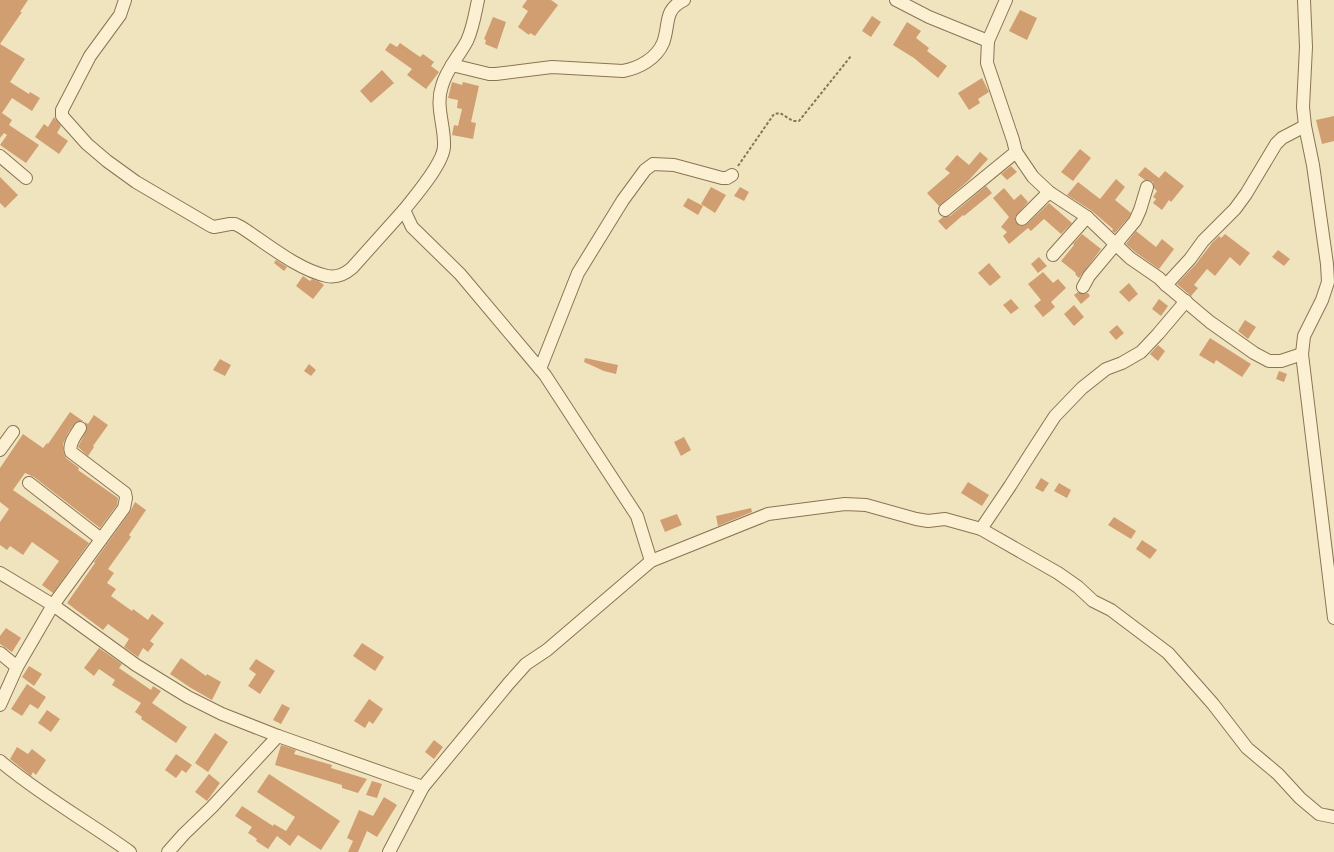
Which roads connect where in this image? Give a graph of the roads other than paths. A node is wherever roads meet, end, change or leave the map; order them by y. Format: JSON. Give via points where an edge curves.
{"nodes":[{"id":1,"x":125,"y":0,"type":"edge"},
{"id":2,"x":478,"y":0,"type":"edge"},
{"id":3,"x":684,"y":0,"type":"edge"},
{"id":4,"x":896,"y":0,"type":"edge"},
{"id":5,"x":1006,"y":0,"type":"edge"},
{"id":6,"x":1304,"y":0,"type":"edge"},
{"id":7,"x":988,"y":41,"type":"junction"},
{"id":8,"x":452,"y":65,"type":"junction"},
{"id":9,"x":1305,"y":126,"type":"junction"},
{"id":10,"x":1016,"y":152,"type":"junction"},
{"id":11,"x":0,"y":156,"type":"edge"},
{"id":12,"x":732,"y":175,"type":"road end"},
{"id":13,"x":26,"y":178,"type":"dead end"},
{"id":14,"x":1147,"y":187,"type":"dead end"},
{"id":15,"x":1049,"y":192,"type":"junction"},
{"id":16,"x":404,"y":210,"type":"junction"},
{"id":17,"x":945,"y":210,"type":"dead end"},
{"id":18,"x":1087,"y":217,"type":"junction"},
{"id":19,"x":1022,"y":219,"type":"dead end"},
{"id":20,"x":1116,"y":245,"type":"junction"},
{"id":21,"x":1053,"y":255,"type":"dead end"},
{"id":22,"x":1331,"y":284,"type":"edge"},
{"id":23,"x":1166,"y":285,"type":"junction"},
{"id":24,"x":1084,"y":287,"type":"dead end"},
{"id":25,"x":1186,"y":301,"type":"junction"},
{"id":26,"x":1302,"y":354,"type":"junction"},
{"id":27,"x":540,"y":369,"type":"junction"},
{"id":28,"x":80,"y":428,"type":"dead end"},
{"id":29,"x":12,"y":432,"type":"dead end"},
{"id":30,"x":0,"y":450,"type":"edge"},
{"id":31,"x":30,"y":483,"type":"dead end"},
{"id":32,"x":981,"y":529,"type":"junction"},
{"id":33,"x":101,"y":539,"type":"junction"},
{"id":34,"x":651,"y":561,"type":"junction"},
{"id":35,"x":0,"y":574,"type":"edge"},
{"id":36,"x":53,"y":605,"type":"junction"},
{"id":37,"x":1334,"y":618,"type":"edge"},
{"id":38,"x":0,"y":653,"type":"edge"},
{"id":39,"x":17,"y":668,"type":"junction"},
{"id":40,"x":0,"y":705,"type":"edge"},
{"id":41,"x":278,"y":736,"type":"junction"},
{"id":42,"x":0,"y":761,"type":"edge"},
{"id":43,"x":423,"y":787,"type":"junction"},
{"id":44,"x":1334,"y":817,"type":"edge"},
{"id":45,"x":130,"y":852,"type":"edge"},
{"id":46,"x":168,"y":852,"type":"edge"},
{"id":47,"x":389,"y":852,"type":"edge"}],
"edges":[{"from":1,"to":16,"type":"street","via":[[120,15],[90,56],[62,110],[62,116],[86,144],[107,161],[136,182],[211,226],[235,224],[300,266],[328,276],[346,274]]},
{"from":2,"to":8,"type":"street","via":[[467,40]]},
{"from":3,"to":8,"type":"street","via":[[670,10],[663,43],[659,50],[646,62],[633,69],[623,71],[552,67],[489,74]]},
{"from":4,"to":7,"type":"street","via":[[929,18]]},
{"from":5,"to":7,"type":"street"},
{"from":6,"to":9,"type":"street"},
{"from":7,"to":10,"type":"street","via":[[987,63]]},
{"from":8,"to":16,"type":"street","via":[[442,85],[440,97],[444,152]]},
{"from":9,"to":22,"type":"street"},
{"from":9,"to":23,"type":"street","via":[[1276,144],[1235,209]]},
{"from":10,"to":15,"type":"street","via":[[1033,177]]},
{"from":10,"to":17,"type":"street"},
{"from":11,"to":13,"type":"street"},
{"from":12,"to":27,"type":"street","via":[[722,178],[674,165],[653,164],[645,170],[623,200],[578,273]]},
{"from":14,"to":20,"type":"street","via":[[1135,221]]},
{"from":15,"to":18,"type":"street"},
{"from":15,"to":19,"type":"street"},
{"from":16,"to":27,"type":"street","via":[[412,227],[460,274]]},
{"from":18,"to":20,"type":"street"},
{"from":18,"to":21,"type":"street"},
{"from":20,"to":23,"type":"street"},
{"from":20,"to":24,"type":"street","via":[[1089,276]]},
{"from":22,"to":26,"type":"street","via":[[1304,336]]},
{"from":23,"to":25,"type":"street"},
{"from":25,"to":26,"type":"street","via":[[1210,322],[1269,361],[1281,361]]},
{"from":25,"to":32,"type":"street","via":[[1141,352],[1106,369],[1078,392],[1055,416]]},
{"from":26,"to":37,"type":"street"},
{"from":27,"to":34,"type":"street","via":[[637,516]]},
{"from":28,"to":33,"type":"street","via":[[71,444],[71,452],[125,493],[126,498],[124,508]]},
{"from":29,"to":30,"type":"street"},
{"from":31,"to":33,"type":"street"},
{"from":32,"to":34,"type":"street","via":[[945,519],[928,521],[866,505],[845,504],[768,514]]},
{"from":32,"to":44,"type":"street","via":[[1058,572],[1093,601],[1111,610],[1168,653],[1247,748],[1319,814]]},
{"from":33,"to":36,"type":"street"},
{"from":34,"to":43,"type":"street","via":[[547,650],[526,664]]},
{"from":35,"to":36,"type":"street"},
{"from":36,"to":39,"type":"street"},
{"from":36,"to":41,"type":"street","via":[[136,665],[188,697],[222,714]]},
{"from":38,"to":39,"type":"street"},
{"from":39,"to":40,"type":"street"},
{"from":41,"to":43,"type":"street"},
{"from":41,"to":46,"type":"street"},
{"from":42,"to":45,"type":"street","via":[[20,778]]},
{"from":43,"to":47,"type":"street"}]}
